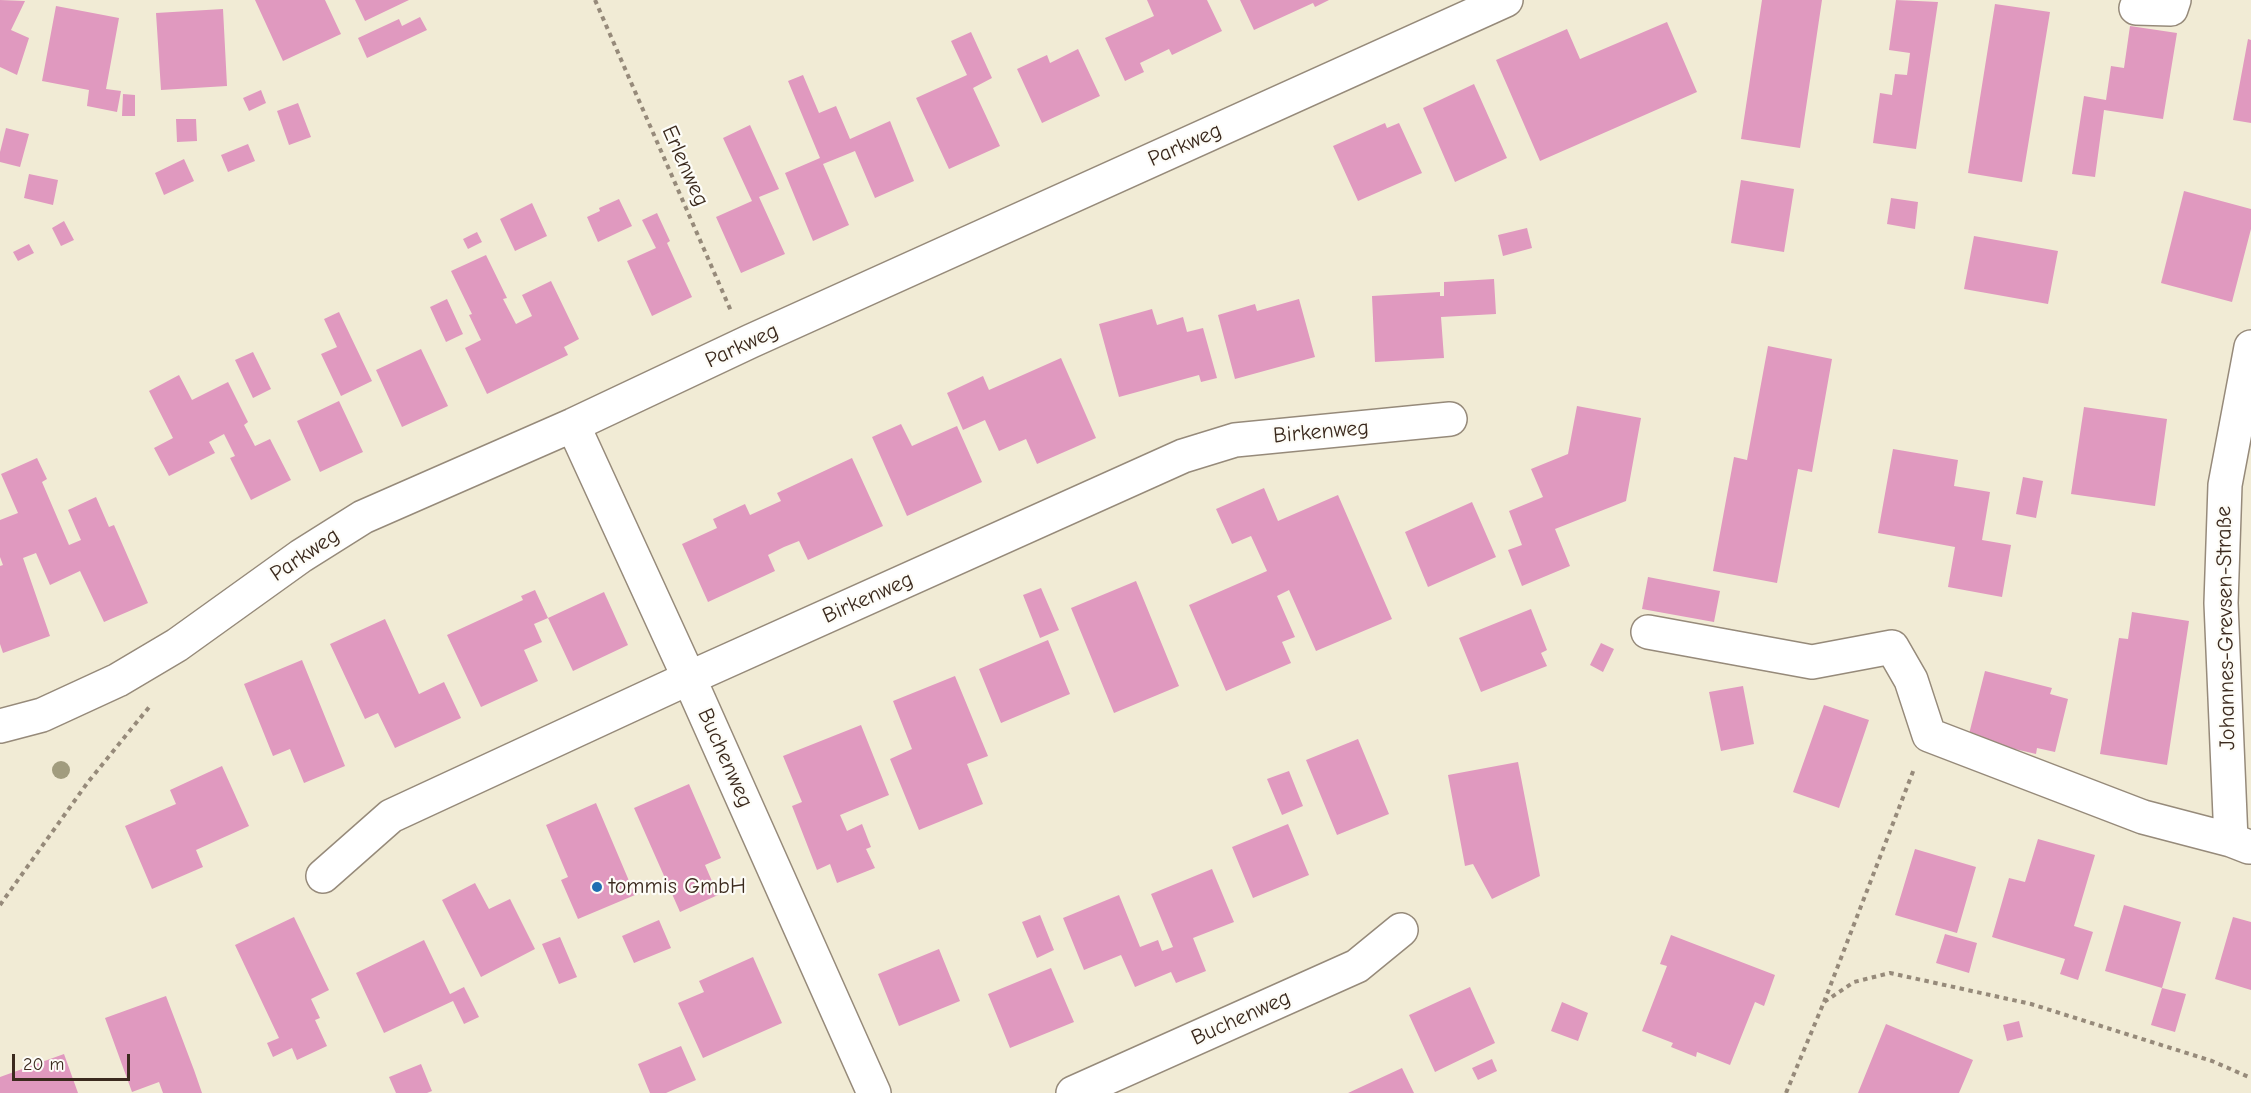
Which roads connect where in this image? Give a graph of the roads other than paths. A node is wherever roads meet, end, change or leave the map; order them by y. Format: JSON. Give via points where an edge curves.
{"nodes":[{"id":1,"x":1506,"y":0,"type":"edge"},
{"id":2,"x":2174,"y":0,"type":"edge"},
{"id":3,"x":2136,"y":8,"type":"dead end"},
{"id":4,"x":2251,"y":347,"type":"edge"},
{"id":5,"x":1450,"y":419,"type":"dead end"},
{"id":6,"x":573,"y":425,"type":"junction"},
{"id":7,"x":1648,"y":632,"type":"dead end"},
{"id":8,"x":689,"y":678,"type":"junction"},
{"id":9,"x":0,"y":726,"type":"edge"},
{"id":10,"x":2241,"y":844,"type":"edge"},
{"id":11,"x":323,"y":876,"type":"dead end"},
{"id":12,"x":1401,"y":930,"type":"dead end"},
{"id":13,"x":874,"y":1093,"type":"edge"},
{"id":14,"x":1073,"y":1093,"type":"edge"}],
"edges":[{"from":1,"to":6,"type":"street","name":"Parkweg"},
{"from":2,"to":3,"type":"street","via":[[2171,9]]},
{"from":4,"to":10,"type":"street","name":"Johannes-Grevsen-Straße","via":[[2225,485],[2221,603]]},
{"from":5,"to":8,"type":"street","name":"Birkenweg","via":[[1235,440],[1183,456]]},
{"from":6,"to":8,"type":"street","name":"Buchenweg"},
{"from":6,"to":9,"type":"street","name":"Parkweg","via":[[363,517],[301,556],[177,645],[118,680],[42,715]]},
{"from":7,"to":10,"type":"street","name":"Johannes-Grevsen-Straße","via":[[1812,662],[1892,647],[1911,680],[1929,735],[2143,817]]},
{"from":8,"to":11,"type":"street","name":"Birkenweg","via":[[391,816]]},
{"from":8,"to":13,"type":"street","name":"Buchenweg"},
{"from":12,"to":14,"type":"street","name":"Buchenweg","via":[[1357,966]]}]}
